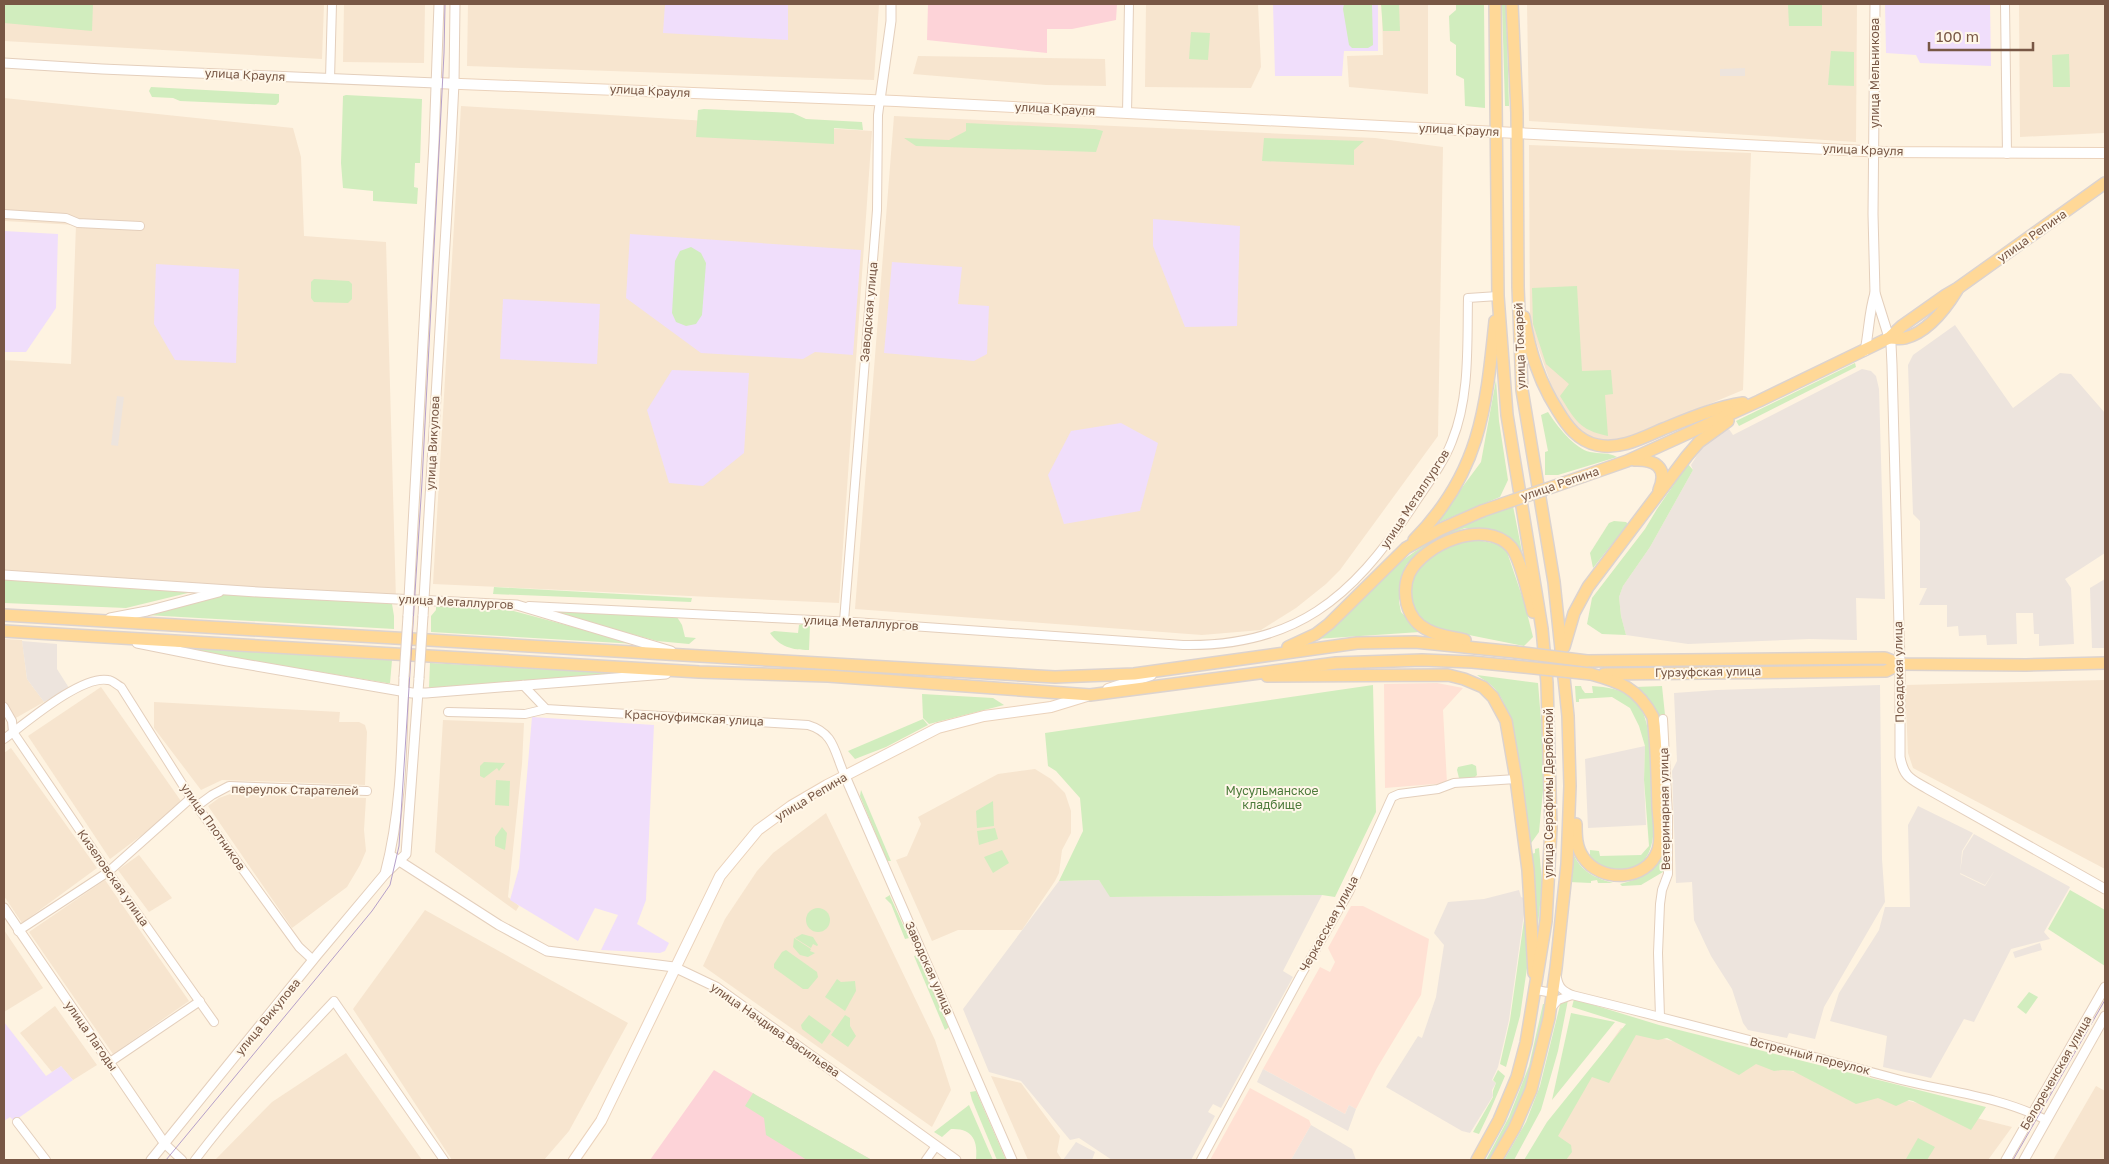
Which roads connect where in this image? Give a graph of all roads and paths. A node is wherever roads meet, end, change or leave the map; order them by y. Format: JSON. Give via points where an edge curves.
{"nodes":[{"id":1,"x":332,"y":4,"type":"edge"},
{"id":2,"x":439,"y":4,"type":"edge"},
{"id":3,"x":455,"y":4,"type":"edge"},
{"id":4,"x":891,"y":4,"type":"edge"},
{"id":5,"x":1129,"y":4,"type":"edge"},
{"id":6,"x":1496,"y":4,"type":"edge"},
{"id":7,"x":1512,"y":4,"type":"edge"},
{"id":8,"x":1875,"y":4,"type":"edge"},
{"id":9,"x":2005,"y":4,"type":"edge"},
{"id":10,"x":4,"y":63,"type":"edge"},
{"id":11,"x":330,"y":79,"type":"junction"},
{"id":12,"x":436,"y":83,"type":"junction"},
{"id":13,"x":454,"y":83,"type":"junction"},
{"id":14,"x":880,"y":100,"type":"junction"},
{"id":15,"x":1127,"y":113,"type":"junction"},
{"id":16,"x":1498,"y":132,"type":"junction"},
{"id":17,"x":1517,"y":133,"type":"junction"},
{"id":18,"x":1874,"y":151,"type":"junction"},
{"id":19,"x":2105,"y":153,"type":"edge"},
{"id":20,"x":2007,"y":154,"type":"junction"},
{"id":21,"x":2105,"y":183,"type":"edge"},
{"id":22,"x":4,"y":214,"type":"edge"},
{"id":23,"x":140,"y":226,"type":"dead end"},
{"id":24,"x":1518,"y":287,"type":"junction"},
{"id":25,"x":1875,"y":292,"type":"junction"},
{"id":26,"x":1498,"y":301,"type":"junction"},
{"id":27,"x":1889,"y":338,"type":"junction"},
{"id":28,"x":1865,"y":351,"type":"junction"},
{"id":29,"x":1759,"y":401,"type":"junction"},
{"id":30,"x":1626,"y":461,"type":"junction"},
{"id":31,"x":1656,"y":496,"type":"junction"},
{"id":32,"x":1406,"y":548,"type":"junction"},
{"id":33,"x":4,"y":575,"type":"edge"},
{"id":34,"x":226,"y":590,"type":"junction"},
{"id":35,"x":409,"y":599,"type":"junction"},
{"id":36,"x":424,"y":600,"type":"junction"},
{"id":37,"x":517,"y":605,"type":"junction"},
{"id":38,"x":4,"y":615,"type":"edge"},
{"id":39,"x":102,"y":620,"type":"junction"},
{"id":40,"x":844,"y":621,"type":"junction"},
{"id":41,"x":1542,"y":629,"type":"junction"},
{"id":42,"x":4,"y":631,"type":"edge"},
{"id":43,"x":112,"y":638,"type":"junction"},
{"id":44,"x":1515,"y":652,"type":"junction"},
{"id":45,"x":686,"y":655,"type":"junction"},
{"id":46,"x":1562,"y":656,"type":"junction"},
{"id":47,"x":1252,"y":657,"type":"junction"},
{"id":48,"x":2105,"y":663,"type":"edge"},
{"id":49,"x":1900,"y":664,"type":"junction"},
{"id":50,"x":1167,"y":670,"type":"junction"},
{"id":51,"x":699,"y":672,"type":"junction"},
{"id":52,"x":1253,"y":674,"type":"junction"},
{"id":53,"x":1591,"y":674,"type":"junction"},
{"id":54,"x":1547,"y":683,"type":"joint"},
{"id":55,"x":523,"y":685,"type":"junction"},
{"id":56,"x":1564,"y":685,"type":"joint"},
{"id":57,"x":403,"y":692,"type":"junction"},
{"id":58,"x":418,"y":693,"type":"junction"},
{"id":59,"x":1090,"y":695,"type":"junction"},
{"id":60,"x":4,"y":707,"type":"edge"},
{"id":61,"x":546,"y":709,"type":"junction"},
{"id":62,"x":448,"y":712,"type":"dead end"},
{"id":63,"x":1663,"y":720,"type":"dead end"},
{"id":64,"x":13,"y":732,"type":"junction"},
{"id":65,"x":4,"y":739,"type":"edge"},
{"id":66,"x":845,"y":776,"type":"junction"},
{"id":67,"x":1516,"y":778,"type":"junction"},
{"id":68,"x":1570,"y":786,"type":"junction"},
{"id":69,"x":367,"y":791,"type":"dead end"},
{"id":70,"x":191,"y":798,"type":"junction"},
{"id":71,"x":197,"y":806,"type":"junction"},
{"id":72,"x":390,"y":855,"type":"junction"},
{"id":73,"x":399,"y":861,"type":"junction"},
{"id":74,"x":108,"y":872,"type":"junction"},
{"id":75,"x":385,"y":874,"type":"junction"},
{"id":76,"x":2105,"y":889,"type":"edge"},
{"id":77,"x":4,"y":908,"type":"edge"},
{"id":78,"x":18,"y":931,"type":"junction"},
{"id":79,"x":313,"y":960,"type":"junction"},
{"id":80,"x":674,"y":967,"type":"junction"},
{"id":81,"x":1556,"y":968,"type":"junction"},
{"id":82,"x":2105,"y":987,"type":"edge"},
{"id":83,"x":1536,"y":989,"type":"junction"},
{"id":84,"x":1553,"y":993,"type":"junction"},
{"id":85,"x":1572,"y":995,"type":"junction"},
{"id":86,"x":200,"y":1001,"type":"junction"},
{"id":87,"x":1550,"y":1010,"type":"junction"},
{"id":88,"x":2105,"y":1016,"type":"edge"},
{"id":89,"x":1660,"y":1017,"type":"junction"},
{"id":90,"x":214,"y":1022,"type":"dead end"},
{"id":91,"x":110,"y":1062,"type":"junction"},
{"id":92,"x":2033,"y":1113,"type":"junction"},
{"id":93,"x":2046,"y":1120,"type":"junction"},
{"id":94,"x":17,"y":1122,"type":"dead end"},
{"id":95,"x":165,"y":1144,"type":"junction"},
{"id":96,"x":936,"y":1146,"type":"junction"},
{"id":97,"x":46,"y":1160,"type":"edge"},
{"id":98,"x":151,"y":1160,"type":"edge"},
{"id":99,"x":182,"y":1160,"type":"edge"},
{"id":100,"x":195,"y":1160,"type":"edge"},
{"id":101,"x":444,"y":1160,"type":"edge"},
{"id":102,"x":574,"y":1160,"type":"edge"},
{"id":103,"x":926,"y":1160,"type":"edge"},
{"id":104,"x":956,"y":1160,"type":"edge"},
{"id":105,"x":1012,"y":1160,"type":"edge"},
{"id":106,"x":1202,"y":1160,"type":"edge"},
{"id":107,"x":1477,"y":1160,"type":"edge"},
{"id":108,"x":1496,"y":1160,"type":"edge"},
{"id":109,"x":2006,"y":1160,"type":"edge"},
{"id":110,"x":2024,"y":1160,"type":"edge"}],
"edges":[{"from":1,"to":11,"type":"street"},
{"from":2,"to":12,"type":"street","name":"улица Викулова"},
{"from":3,"to":13,"type":"street","name":"улица Викулова"},
{"from":4,"to":14,"type":"street","name":"Заводская улица"},
{"from":5,"to":15,"type":"street"},
{"from":6,"to":16,"type":"main road","name":"улица Токарей"},
{"from":7,"to":17,"type":"main road","name":"улица Токарей"},
{"from":8,"to":18,"type":"street","name":"улица Мельникова"},
{"from":9,"to":20,"type":"street"},
{"from":10,"to":11,"type":"street","name":"улица Крауля"},
{"from":11,"to":12,"type":"street","name":"улица Крауля"},
{"from":12,"to":13,"type":"main road","name":"улица Крауля"},
{"from":12,"to":35,"type":"street","name":"улица Викулова"},
{"from":13,"to":14,"type":"main road","name":"улица Крауля"},
{"from":13,"to":36,"type":"street","name":"улица Викулова"},
{"from":14,"to":15,"type":"main road","name":"улица Крауля"},
{"from":14,"to":40,"type":"street","name":"Заводская улица","via":[[877,210]]},
{"from":15,"to":16,"type":"main road","name":"улица Крауля"},
{"from":16,"to":17,"type":"main road","name":"улица Крауля"},
{"from":16,"to":26,"type":"main road","name":"улица Токарей"},
{"from":17,"to":18,"type":"main road","name":"улица Крауля"},
{"from":17,"to":24,"type":"main road","name":"улица Токарей"},
{"from":18,"to":20,"type":"main road","name":"улица Крауля"},
{"from":18,"to":25,"type":"street","name":"улица Мельникова"},
{"from":19,"to":20,"type":"main road","name":"улица Крауля"},
{"from":21,"to":27,"type":"main road","name":"улица Репина","via":[[1958,288],[1943,312],[1923,328],[1908,337]]},
{"from":22,"to":23,"type":"street"},
{"from":24,"to":29,"type":"main road","via":[[1532,352],[1547,390],[1572,431],[1588,442],[1606,446],[1623,444],[1702,414]]},
{"from":24,"to":46,"type":"main road","name":"улица Токарей","via":[[1524,408],[1548,538]]},
{"from":25,"to":27,"type":"street","name":"улица Мельникова"},
{"from":25,"to":28,"type":"street","name":"улица Мельникова"},
{"from":26,"to":32,"type":"main road","via":[[1489,382],[1474,450],[1447,500]]},
{"from":26,"to":40,"type":"street","name":"улица Металлургов","via":[[1468,298],[1462,398],[1452,441],[1440,463],[1381,552],[1316,614],[1266,636],[1214,646]]},
{"from":26,"to":41,"type":"main road","name":"улица Токарей","via":[[1507,414]]},
{"from":27,"to":28,"type":"main road","name":"улица Репина"},
{"from":27,"to":49,"type":"street","name":"Посадская улица"},
{"from":28,"to":29,"type":"main road","name":"улица Репина"},
{"from":29,"to":30,"type":"main road","name":"улица Репина"},
{"from":29,"to":31,"type":"main road","via":[[1699,442]]},
{"from":30,"to":31,"type":"main road","via":[[1646,460],[1658,466],[1662,484]]},
{"from":30,"to":32,"type":"main road","name":"улица Репина","bridge":true,"via":[[1482,511]]},
{"from":31,"to":46,"type":"main road","via":[[1588,587],[1574,613]]},
{"from":32,"to":47,"type":"main road","name":"улица Репина","via":[[1340,615],[1316,634]]},
{"from":33,"to":34,"type":"street","name":"улица Металлургов"},
{"from":34,"to":35,"type":"street","name":"улица Металлургов"},
{"from":34,"to":39,"type":"street"},
{"from":35,"to":36,"type":"street","name":"улица Металлургов"},
{"from":35,"to":57,"type":"street","name":"улица Викулова","bridge":true},
{"from":36,"to":37,"type":"street","name":"улица Металлургов"},
{"from":36,"to":58,"type":"street","name":"улица Викулова","bridge":true},
{"from":37,"to":40,"type":"street","name":"улица Металлургов"},
{"from":37,"to":45,"type":"street"},
{"from":38,"to":39,"type":"main road"},
{"from":39,"to":45,"type":"main road"},
{"from":41,"to":44,"type":"main road","via":[[1534,616],[1514,551],[1499,538],[1484,534],[1460,537],[1435,548],[1415,565],[1408,575],[1405,596],[1411,614],[1419,624],[1436,633]]},
{"from":41,"to":54,"type":"main road","name":"улица Токарей"},
{"from":42,"to":43,"type":"main road"},
{"from":43,"to":51,"type":"main road"},
{"from":43,"to":57,"type":"street"},
{"from":44,"to":47,"type":"main road","via":[[1439,643],[1393,642],[1357,643]]},
{"from":44,"to":49,"type":"main road","name":"Гурзуфская улица","bridge":true,"via":[[1587,661],[1885,658]]},
{"from":45,"to":50,"type":"main road","via":[[1055,677]]},
{"from":46,"to":56,"type":"main road","name":"улица Токарей"},
{"from":47,"to":50,"type":"main road"},
{"from":48,"to":49,"type":"main road","name":"Гурзуфская улица"},
{"from":49,"to":53,"type":"main road","name":"Гурзуфская улица","via":[[1886,670]]},
{"from":49,"to":76,"type":"street","name":"Посадская улица","via":[[1900,757],[1906,776]]},
{"from":50,"to":59,"type":"main road","name":"улица Репина"},
{"from":51,"to":55,"type":"street"},
{"from":51,"to":59,"type":"main road","via":[[828,676]]},
{"from":52,"to":53,"type":"main road","name":"Гурзуфская улица","bridge":true,"via":[[1336,663],[1394,660],[1464,661]]},
{"from":52,"to":59,"type":"main road"},
{"from":52,"to":67,"type":"main road","via":[[1274,678],[1430,674],[1464,679],[1483,687],[1506,721]]},
{"from":53,"to":68,"type":"main road","via":[[1619,682],[1645,702],[1652,717],[1659,842],[1658,850],[1649,863],[1630,875],[1617,877],[1587,863],[1577,843],[1576,809]]},
{"from":54,"to":83,"type":"main road","name":"улица Серафимы Дерябиной","via":[[1551,759],[1550,881]]},
{"from":55,"to":58,"type":"street"},
{"from":55,"to":61,"type":"street"},
{"from":56,"to":68,"type":"main road","name":"улица Серафимы Дерябиной"},
{"from":57,"to":58,"type":"street"},
{"from":57,"to":72,"type":"street","name":"улица Викулова","via":[[398,803]]},
{"from":58,"to":73,"type":"street","name":"улица Викулова","via":[[406,854]]},
{"from":59,"to":66,"type":"main road","name":"улица Репина","via":[[1050,707],[984,716],[938,728]]},
{"from":60,"to":64,"type":"street","name":"Кизеловская улица","via":[[12,721]]},
{"from":61,"to":62,"type":"street","name":"Красноуфимская улица","via":[[525,714]]},
{"from":61,"to":66,"type":"street","name":"Красноуфимская улица","via":[[808,725],[821,729],[828,736]]},
{"from":63,"to":89,"type":"street","name":"Ветеринарная улица","via":[[1668,874],[1660,904]]},
{"from":64,"to":65,"type":"street"},
{"from":64,"to":70,"type":"street","name":"улица Плотников","via":[[60,697],[94,680],[109,680],[121,687]]},
{"from":64,"to":74,"type":"street","name":"Кизеловская улица"},
{"from":66,"to":80,"type":"main road","name":"улица Репина","via":[[791,806],[758,830],[720,876]]},
{"from":66,"to":105,"type":"street","name":"Заводская улица"},
{"from":67,"to":83,"type":"main road","via":[[1528,870]]},
{"from":67,"to":106,"type":"street","name":"Черкасская улица","via":[[1454,783],[1392,797],[1349,892]]},
{"from":68,"to":81,"type":"main road","name":"улица Серафимы Дерябиной","via":[[1567,864]]},
{"from":69,"to":71,"type":"street","name":"переулок Старателей","via":[[229,786]]},
{"from":70,"to":71,"type":"street","name":"улица Плотников"},
{"from":70,"to":74,"type":"street"},
{"from":71,"to":79,"type":"street","name":"улица Плотников","via":[[299,947]]},
{"from":72,"to":73,"type":"street","name":"улица Начдива Васильева"},
{"from":72,"to":75,"type":"street","name":"улица Викулова"},
{"from":73,"to":75,"type":"street","name":"улица Викулова"},
{"from":73,"to":80,"type":"street","name":"улица Начдива Васильева","via":[[547,951]]},
{"from":74,"to":78,"type":"street"},
{"from":74,"to":86,"type":"street","name":"Кизеловская улица"},
{"from":75,"to":79,"type":"street","name":"улица Викулова"},
{"from":77,"to":78,"type":"street","name":"улица Лагоды"},
{"from":78,"to":91,"type":"street","name":"улица Лагоды"},
{"from":79,"to":95,"type":"street","name":"улица Викулова"},
{"from":80,"to":96,"type":"street","name":"улица Начдива Васильева","via":[[716,987],[746,1007]]},
{"from":80,"to":102,"type":"main road","name":"улица Репина","via":[[601,1121]]},
{"from":81,"to":84,"type":"main road","name":"улица Серафимы Дерябиной"},
{"from":81,"to":85,"type":"street","via":[[1558,984]]},
{"from":82,"to":92,"type":"street","name":"Белореченская улица"},
{"from":83,"to":84,"type":"street"},
{"from":83,"to":107,"type":"main road","name":"улица Серафимы Дерябиной","via":[[1517,1077]]},
{"from":84,"to":87,"type":"main road","name":"улица Серафимы Дерябиной"},
{"from":85,"to":87,"type":"street","via":[[1558,1000]]},
{"from":85,"to":89,"type":"street","name":"Встречный переулок"},
{"from":86,"to":90,"type":"street","name":"Кизеловская улица"},
{"from":86,"to":91,"type":"street"},
{"from":87,"to":108,"type":"main road","name":"улица Серафимы Дерябиной","via":[[1531,1090]]},
{"from":88,"to":93,"type":"street","name":"Белореченская улица"},
{"from":89,"to":92,"type":"street","name":"Встречный переулок"},
{"from":91,"to":95,"type":"street","name":"улица Лагоды"},
{"from":92,"to":93,"type":"street","name":"Встречный переулок"},
{"from":92,"to":109,"type":"street","name":"Белореченская улица"},
{"from":93,"to":110,"type":"street","name":"Белореченская улица"},
{"from":94,"to":97,"type":"street"},
{"from":95,"to":98,"type":"street","name":"улица Викулова"},
{"from":95,"to":99,"type":"street","name":"улица Лагоды"},
{"from":96,"to":103,"type":"street"},
{"from":96,"to":104,"type":"street","name":"улица Начдива Васильева"},
{"from":100,"to":101,"type":"street","via":[[255,1084],[334,1001]]}]}
